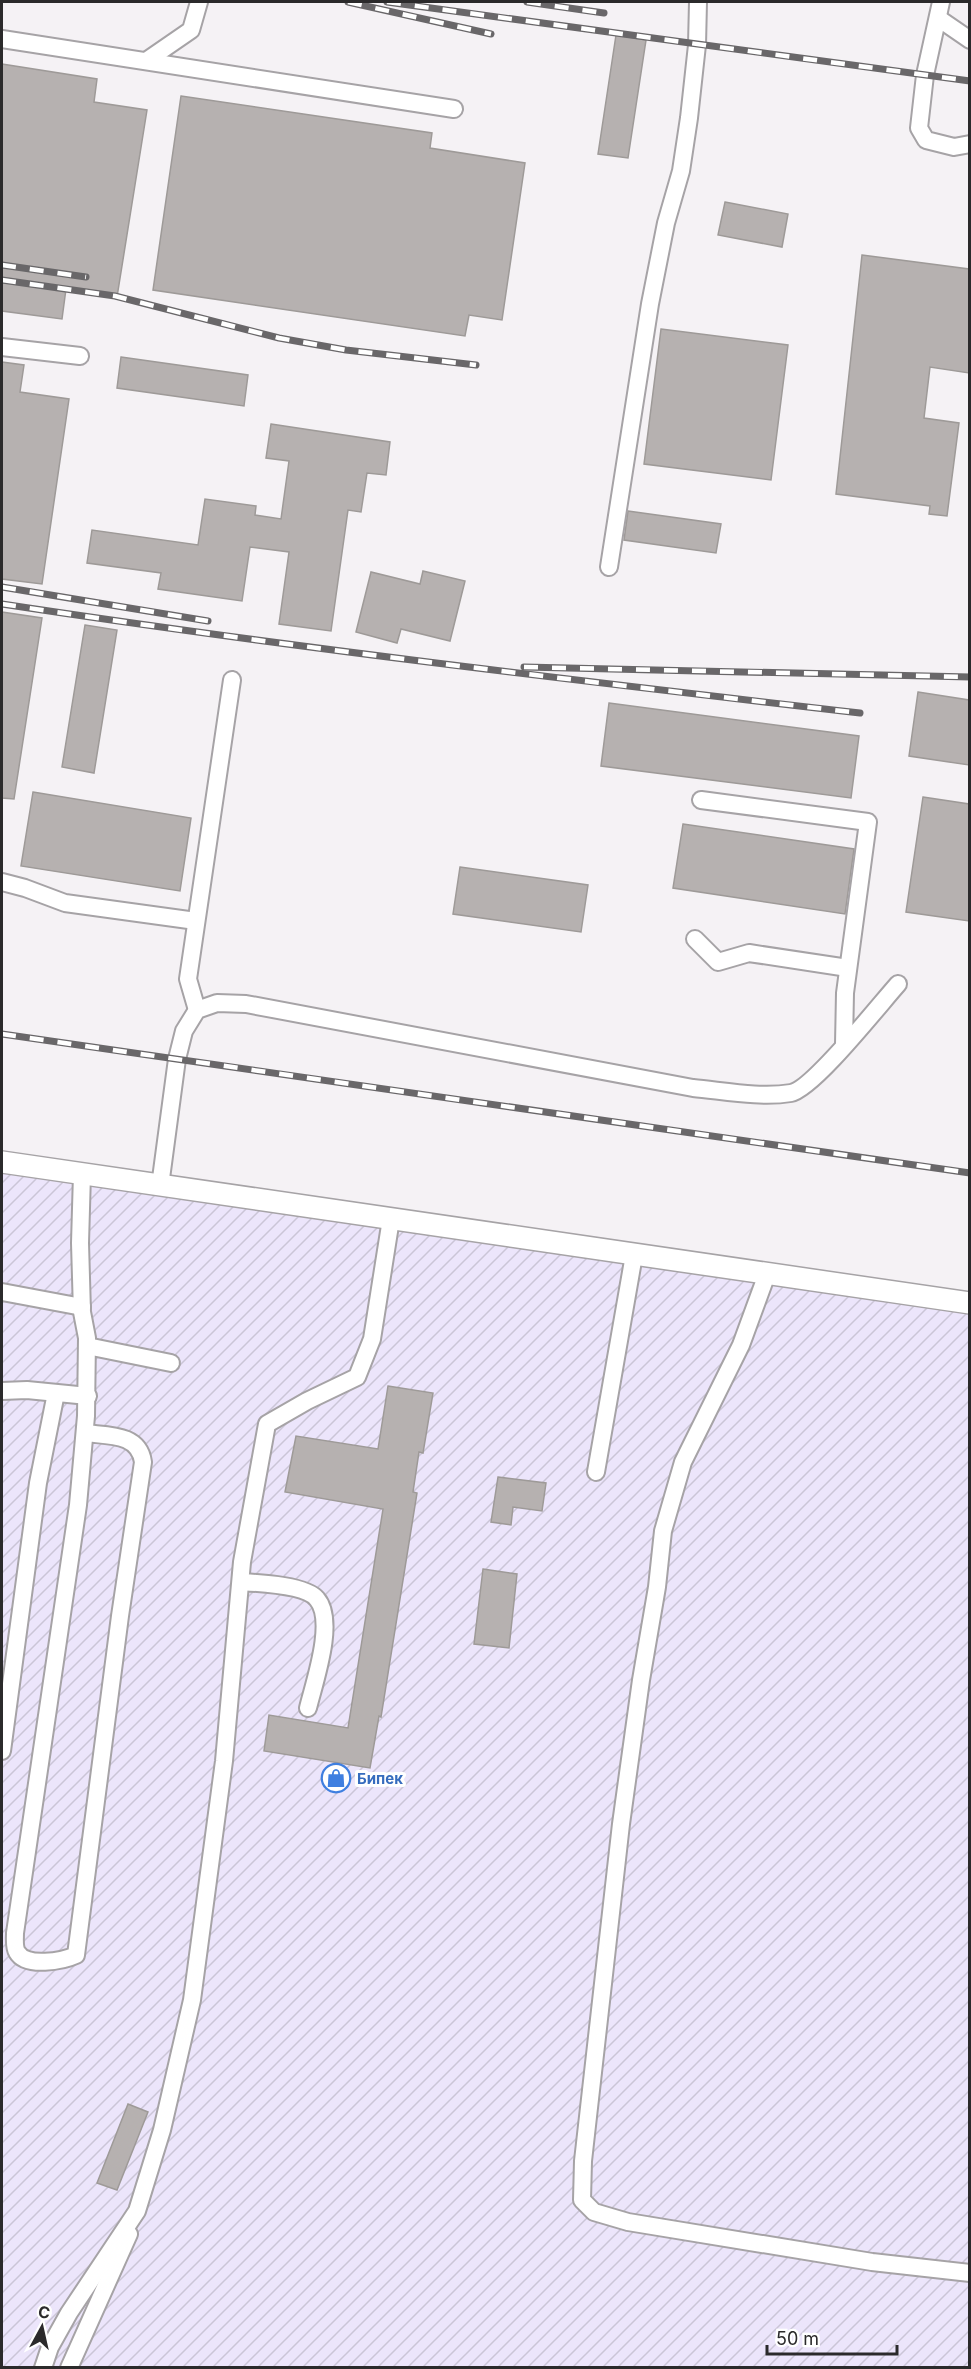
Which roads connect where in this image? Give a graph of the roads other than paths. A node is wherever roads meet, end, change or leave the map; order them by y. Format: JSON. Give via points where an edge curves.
{"nodes":[{"id":1,"x":199,"y":2,"type":"edge"},
{"id":2,"x":698,"y":2,"type":"edge"},
{"id":3,"x":940,"y":10,"type":"edge"},
{"id":4,"x":2,"y":39,"type":"edge"},
{"id":5,"x":969,"y":40,"type":"edge"},
{"id":6,"x":146,"y":62,"type":"junction"},
{"id":7,"x":454,"y":109,"type":"dead end"},
{"id":8,"x":969,"y":144,"type":"edge"},
{"id":9,"x":2,"y":347,"type":"edge"},
{"id":10,"x":80,"y":356,"type":"dead end"},
{"id":11,"x":609,"y":567,"type":"dead end"},
{"id":12,"x":232,"y":680,"type":"dead end"},
{"id":13,"x":701,"y":800,"type":"dead end"},
{"id":14,"x":2,"y":882,"type":"edge"},
{"id":15,"x":196,"y":921,"type":"junction"},
{"id":16,"x":695,"y":939,"type":"dead end"},
{"id":17,"x":849,"y":968,"type":"junction"},
{"id":18,"x":898,"y":984,"type":"dead end"},
{"id":19,"x":197,"y":1010,"type":"junction"},
{"id":20,"x":844,"y":1044,"type":"junction"},
{"id":21,"x":2,"y":1162,"type":"edge"},
{"id":22,"x":82,"y":1174,"type":"junction"},
{"id":23,"x":160,"y":1186,"type":"junction"},
{"id":24,"x":391,"y":1220,"type":"junction"},
{"id":25,"x":634,"y":1255,"type":"junction"},
{"id":26,"x":767,"y":1274,"type":"junction"},
{"id":27,"x":2,"y":1292,"type":"edge"},
{"id":28,"x":969,"y":1304,"type":"edge"},
{"id":29,"x":82,"y":1307,"type":"junction"},
{"id":30,"x":87,"y":1346,"type":"junction"},
{"id":31,"x":171,"y":1363,"type":"dead end"},
{"id":32,"x":2,"y":1391,"type":"edge"},
{"id":33,"x":56,"y":1393,"type":"junction"},
{"id":34,"x":88,"y":1396,"type":"junction"},
{"id":35,"x":85,"y":1433,"type":"junction"},
{"id":36,"x":596,"y":1473,"type":"dead end"},
{"id":37,"x":241,"y":1582,"type":"junction"},
{"id":38,"x":308,"y":1708,"type":"dead end"},
{"id":39,"x":2,"y":1751,"type":"edge"},
{"id":40,"x":137,"y":2211,"type":"junction"},
{"id":41,"x":969,"y":2273,"type":"edge"},
{"id":42,"x":42,"y":2367,"type":"edge"},
{"id":43,"x":69,"y":2367,"type":"edge"}],
"edges":[{"from":1,"to":6,"type":"street","via":[[190,30]]},
{"from":2,"to":11,"type":"street","via":[[686,140],[650,303]]},
{"from":3,"to":5,"type":"street"},
{"from":3,"to":8,"type":"street","via":[[925,75],[920,128],[926,140],[954,147]]},
{"from":4,"to":6,"type":"street"},
{"from":6,"to":7,"type":"street"},
{"from":9,"to":10,"type":"street"},
{"from":12,"to":15,"type":"street"},
{"from":13,"to":17,"type":"street","via":[[868,822]]},
{"from":14,"to":15,"type":"street","via":[[64,903]]},
{"from":15,"to":19,"type":"street","via":[[188,979]]},
{"from":16,"to":17,"type":"street","via":[[718,962],[749,953]]},
{"from":17,"to":20,"type":"street"},
{"from":18,"to":20,"type":"street"},
{"from":19,"to":20,"type":"street","via":[[217,1003],[246,1004],[693,1088],[746,1093],[794,1093],[816,1076]]},
{"from":19,"to":23,"type":"street","via":[[184,1030],[177,1059]]},
{"from":21,"to":22,"type":"main road"},
{"from":22,"to":23,"type":"main road"},
{"from":22,"to":29,"type":"street"},
{"from":23,"to":24,"type":"main road"},
{"from":24,"to":25,"type":"main road"},
{"from":24,"to":37,"type":"street","via":[[372,1339],[357,1377],[267,1424]]},
{"from":25,"to":26,"type":"main road"},
{"from":25,"to":36,"type":"street"},
{"from":26,"to":28,"type":"main road"},
{"from":26,"to":41,"type":"street","via":[[741,1344],[684,1462],[663,1531],[621,1824],[583,2161],[582,2200],[594,2212],[628,2222],[872,2262]]},
{"from":27,"to":29,"type":"street"},
{"from":29,"to":30,"type":"street"},
{"from":30,"to":31,"type":"street"},
{"from":30,"to":34,"type":"street"},
{"from":32,"to":33,"type":"street"},
{"from":33,"to":34,"type":"street"},
{"from":33,"to":39,"type":"street","via":[[38,1483]]},
{"from":34,"to":35,"type":"street"},
{"from":35,"to":35,"type":"street","via":[[78,1505],[15,1933],[15,1950],[21,1957],[39,1961],[57,1962],[76,1955],[143,1462],[142,1450],[133,1441]]},
{"from":37,"to":38,"type":"street","via":[[275,1584],[317,1599],[324,1615],[324,1636]]},
{"from":37,"to":40,"type":"street","via":[[224,1761],[192,2000],[162,2130]]},
{"from":40,"to":42,"type":"street","via":[[69,2313]]},
{"from":40,"to":43,"type":"street"}]}
